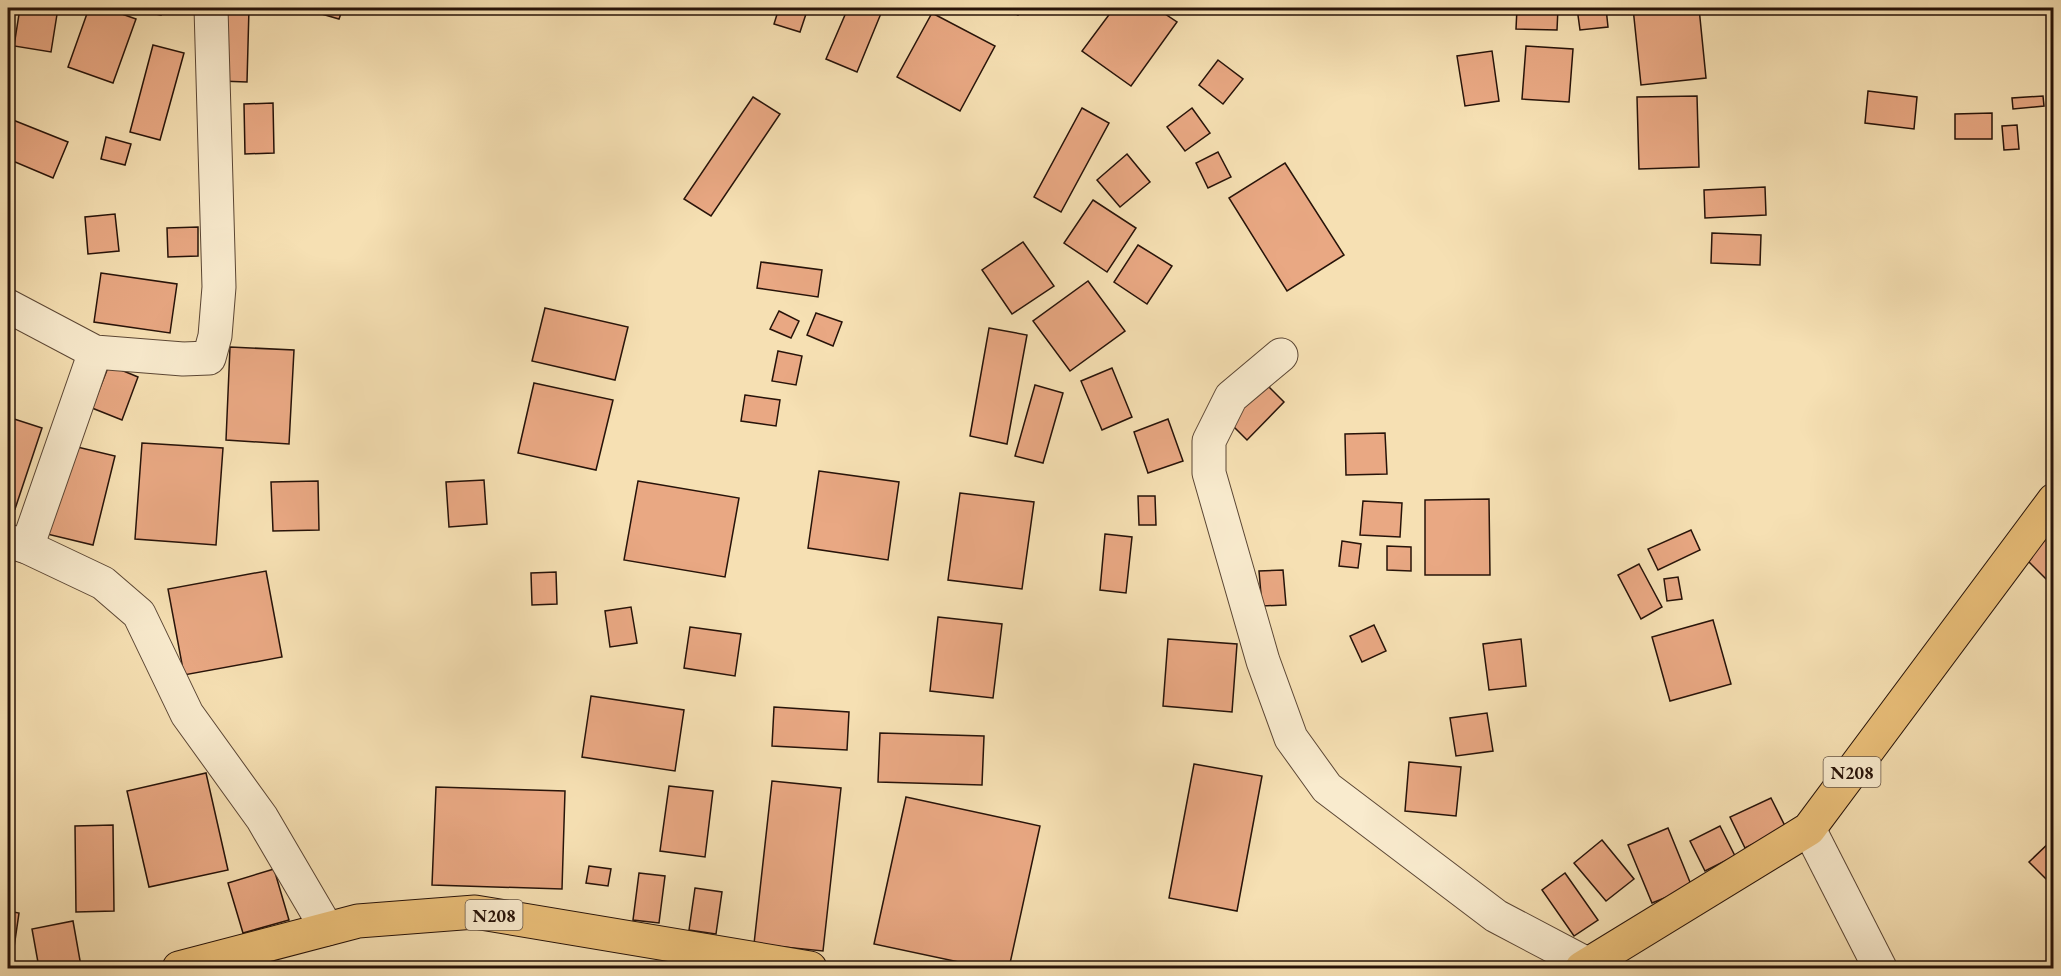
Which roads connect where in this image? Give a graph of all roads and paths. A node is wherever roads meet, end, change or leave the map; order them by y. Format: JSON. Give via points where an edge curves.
{"nodes":[{"id":1,"x":211,"y":8,"type":"edge"},
{"id":2,"x":8,"y":306,"type":"edge"},
{"id":3,"x":95,"y":352,"type":"junction"},
{"id":4,"x":1281,"y":355,"type":"dead end"},
{"id":5,"x":2054,"y":500,"type":"edge"},
{"id":6,"x":17,"y":544,"type":"edge"},
{"id":7,"x":1809,"y":829,"type":"junction"},
{"id":8,"x":327,"y":929,"type":"junction"},
{"id":9,"x":1585,"y":967,"type":"edge"},
{"id":10,"x":179,"y":969,"type":"edge"},
{"id":11,"x":810,"y":969,"type":"edge"},
{"id":12,"x":1880,"y":969,"type":"edge"}],
"edges":[{"from":1,"to":3,"type":"street","via":[[219,287],[209,358]]},
{"from":2,"to":3,"type":"street"},
{"from":3,"to":6,"type":"street"},
{"from":4,"to":9,"type":"street","via":[[1231,397],[1209,441],[1209,473],[1263,661],[1291,738],[1327,788],[1496,916]]},
{"from":5,"to":7,"type":"highway","number":"N208"},
{"from":6,"to":8,"type":"street","via":[[103,583],[139,614],[188,714],[261,818]]},
{"from":7,"to":9,"type":"highway","number":"N208"},
{"from":7,"to":12,"type":"street"},
{"from":8,"to":10,"type":"highway","number":"N208"},
{"from":8,"to":11,"type":"highway","number":"N208","via":[[358,921],[475,912]]}]}
